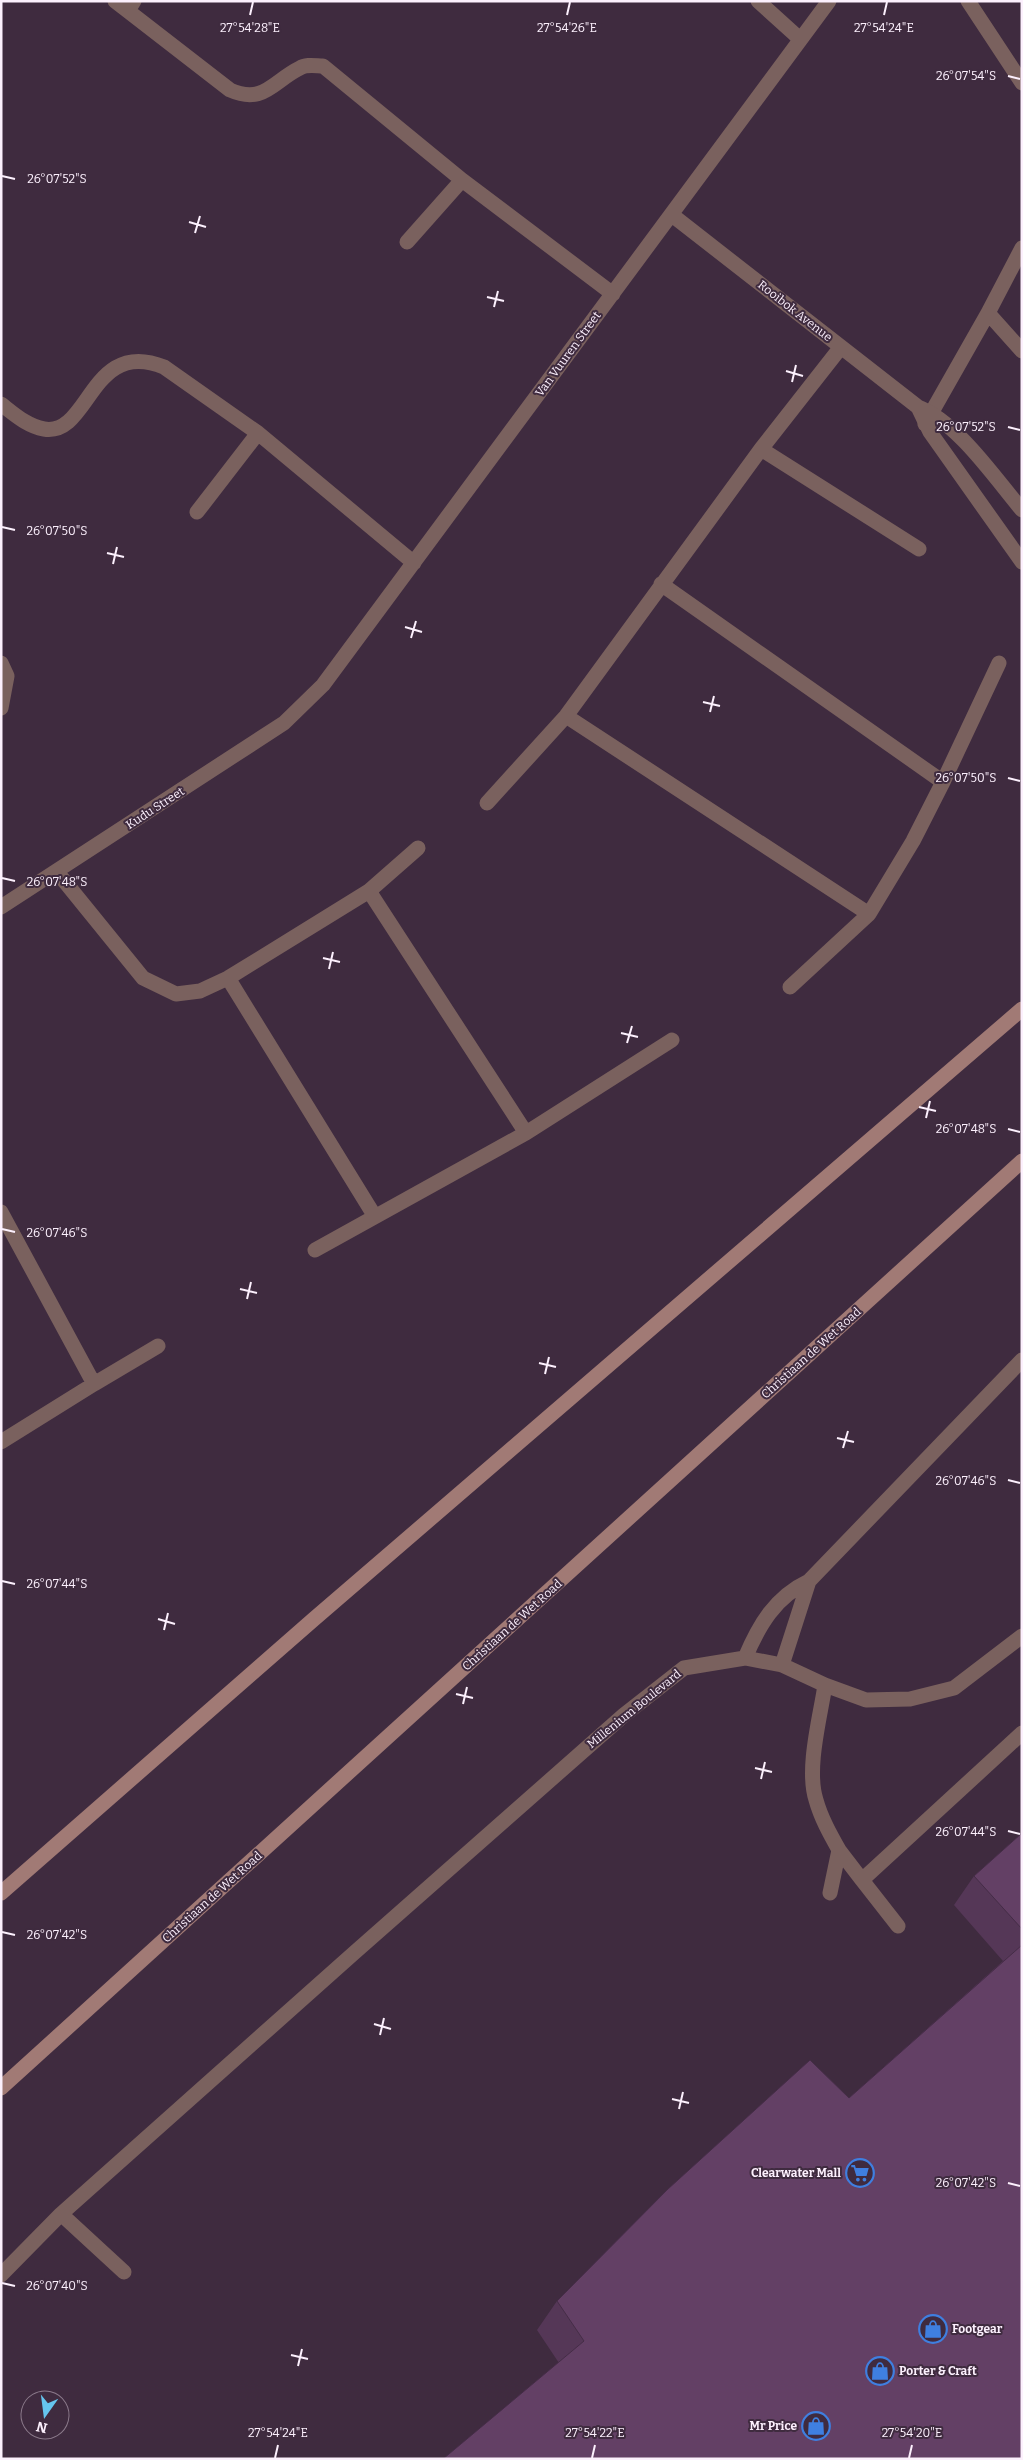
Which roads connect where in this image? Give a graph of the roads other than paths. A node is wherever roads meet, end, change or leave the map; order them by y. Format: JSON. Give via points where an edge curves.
{"nodes":[{"id":1,"x":114,"y":1,"type":"edge"},
{"id":2,"x":758,"y":1,"type":"edge"},
{"id":3,"x":829,"y":1,"type":"edge"},
{"id":4,"x":968,"y":1,"type":"edge"},
{"id":5,"x":131,"y":6,"type":"edge"},
{"id":6,"x":800,"y":39,"type":"junction"},
{"id":7,"x":1022,"y":83,"type":"edge"},
{"id":8,"x":462,"y":180,"type":"junction"},
{"id":9,"x":672,"y":215,"type":"junction"},
{"id":10,"x":408,"y":242,"type":"dead end"},
{"id":11,"x":1022,"y":248,"type":"edge"},
{"id":12,"x":612,"y":294,"type":"junction"},
{"id":13,"x":988,"y":313,"type":"junction"},
{"id":14,"x":841,"y":347,"type":"junction"},
{"id":15,"x":1022,"y":351,"type":"edge"},
{"id":16,"x":1,"y":404,"type":"edge"},
{"id":17,"x":925,"y":414,"type":"junction"},
{"id":18,"x":258,"y":432,"type":"junction"},
{"id":19,"x":761,"y":449,"type":"junction"},
{"id":20,"x":1022,"y":510,"type":"edge"},
{"id":21,"x":197,"y":512,"type":"dead end"},
{"id":22,"x":919,"y":549,"type":"dead end"},
{"id":23,"x":414,"y":562,"type":"junction"},
{"id":24,"x":1022,"y":562,"type":"edge"},
{"id":25,"x":661,"y":584,"type":"junction"},
{"id":26,"x":1,"y":663,"type":"edge"},
{"id":27,"x":999,"y":664,"type":"dead end"},
{"id":28,"x":305,"y":705,"type":"joint"},
{"id":29,"x":1,"y":708,"type":"edge"},
{"id":30,"x":566,"y":716,"type":"junction"},
{"id":31,"x":943,"y":782,"type":"junction"},
{"id":32,"x":487,"y":803,"type":"dead end"},
{"id":33,"x":418,"y":848,"type":"dead end"},
{"id":34,"x":57,"y":872,"type":"junction"},
{"id":35,"x":369,"y":891,"type":"junction"},
{"id":36,"x":1,"y":907,"type":"edge"},
{"id":37,"x":869,"y":914,"type":"junction"},
{"id":38,"x":228,"y":978,"type":"junction"},
{"id":39,"x":790,"y":987,"type":"dead end"},
{"id":40,"x":1022,"y":1009,"type":"edge"},
{"id":41,"x":672,"y":1040,"type":"dead end"},
{"id":42,"x":526,"y":1134,"type":"junction"},
{"id":43,"x":1022,"y":1161,"type":"edge"},
{"id":44,"x":1,"y":1212,"type":"edge"},
{"id":45,"x":374,"y":1216,"type":"junction"},
{"id":46,"x":315,"y":1250,"type":"dead end"},
{"id":47,"x":158,"y":1346,"type":"dead end"},
{"id":48,"x":1022,"y":1360,"type":"edge"},
{"id":49,"x":94,"y":1384,"type":"junction"},
{"id":50,"x":1,"y":1442,"type":"edge"},
{"id":51,"x":809,"y":1581,"type":"junction"},
{"id":52,"x":1022,"y":1636,"type":"edge"},
{"id":53,"x":745,"y":1658,"type":"junction"},
{"id":54,"x":782,"y":1665,"type":"junction"},
{"id":55,"x":825,"y":1685,"type":"junction"},
{"id":56,"x":1022,"y":1733,"type":"edge"},
{"id":57,"x":839,"y":1850,"type":"junction"},
{"id":58,"x":862,"y":1880,"type":"junction"},
{"id":59,"x":830,"y":1892,"type":"dead end"},
{"id":60,"x":1,"y":1893,"type":"edge"},
{"id":61,"x":898,"y":1926,"type":"dead end"},
{"id":62,"x":1,"y":2088,"type":"edge"},
{"id":63,"x":61,"y":2214,"type":"junction"},
{"id":64,"x":124,"y":2272,"type":"dead end"},
{"id":65,"x":1,"y":2274,"type":"edge"}],
"edges":[{"from":1,"to":5,"type":"street"},
{"from":2,"to":6,"type":"street"},
{"from":3,"to":6,"type":"street","name":"Van Vuuren Street"},
{"from":4,"to":7,"type":"street"},
{"from":5,"to":8,"type":"street","via":[[230,90],[240,94],[265,92],[300,67],[323,66]]},
{"from":6,"to":9,"type":"street","name":"Van Vuuren Street"},
{"from":8,"to":10,"type":"street"},
{"from":8,"to":12,"type":"street"},
{"from":9,"to":12,"type":"street","name":"Van Vuuren Street"},
{"from":9,"to":14,"type":"street","name":"Rooibok Avenue"},
{"from":11,"to":13,"type":"street"},
{"from":12,"to":23,"type":"street","name":"Van Vuuren Street"},
{"from":13,"to":15,"type":"street"},
{"from":13,"to":17,"type":"street"},
{"from":14,"to":17,"type":"street","name":"Rooibok Avenue"},
{"from":14,"to":19,"type":"street"},
{"from":16,"to":18,"type":"street","via":[[30,425],[46,430],[60,426],[77,413],[106,373],[124,363],[148,361],[164,367]]},
{"from":17,"to":20,"type":"street","name":"Rooibok Avenue","via":[[984,463]]},
{"from":17,"to":24,"type":"street","name":"Rooibok Avenue"},
{"from":18,"to":21,"type":"street"},
{"from":18,"to":23,"type":"street"},
{"from":19,"to":22,"type":"street"},
{"from":19,"to":25,"type":"street"},
{"from":23,"to":28,"type":"street","name":"Van Vuuren Street"},
{"from":25,"to":30,"type":"street"},
{"from":25,"to":31,"type":"street"},
{"from":26,"to":29,"type":"street","via":[[6,676]]},
{"from":27,"to":31,"type":"street"},
{"from":28,"to":34,"type":"street","name":"Kudu Street","via":[[222,765]]},
{"from":30,"to":32,"type":"street"},
{"from":30,"to":37,"type":"street"},
{"from":31,"to":37,"type":"street","via":[[913,841]]},
{"from":33,"to":35,"type":"street"},
{"from":34,"to":36,"type":"street","name":"Kudu Street"},
{"from":34,"to":38,"type":"street","via":[[142,978],[176,994],[200,991]]},
{"from":35,"to":38,"type":"street"},
{"from":35,"to":42,"type":"street"},
{"from":37,"to":39,"type":"street"},
{"from":38,"to":45,"type":"street"},
{"from":40,"to":60,"type":"main road"},
{"from":41,"to":42,"type":"street"},
{"from":42,"to":45,"type":"street"},
{"from":43,"to":62,"type":"main road","name":"Christiaan de Wet Road"},
{"from":44,"to":49,"type":"street"},
{"from":45,"to":46,"type":"street"},
{"from":47,"to":49,"type":"street"},
{"from":48,"to":51,"type":"street"},
{"from":49,"to":50,"type":"street"},
{"from":51,"to":53,"type":"street","via":[[794,1588],[764,1618]]},
{"from":51,"to":54,"type":"street"},
{"from":52,"to":55,"type":"street","name":"Millenium Boulevard","via":[[954,1688],[910,1700],[866,1700]]},
{"from":53,"to":54,"type":"street","name":"Millenium Boulevard"},
{"from":53,"to":63,"type":"street","name":"Millenium Boulevard","via":[[684,1668],[624,1714]]},
{"from":54,"to":55,"type":"street","name":"Millenium Boulevard"},
{"from":55,"to":57,"type":"street","via":[[813,1778],[815,1799]]},
{"from":56,"to":58,"type":"street"},
{"from":57,"to":58,"type":"street"},
{"from":57,"to":59,"type":"street"},
{"from":58,"to":61,"type":"street"},
{"from":63,"to":64,"type":"street"},
{"from":63,"to":65,"type":"street","name":"Millenium Boulevard"}]}
